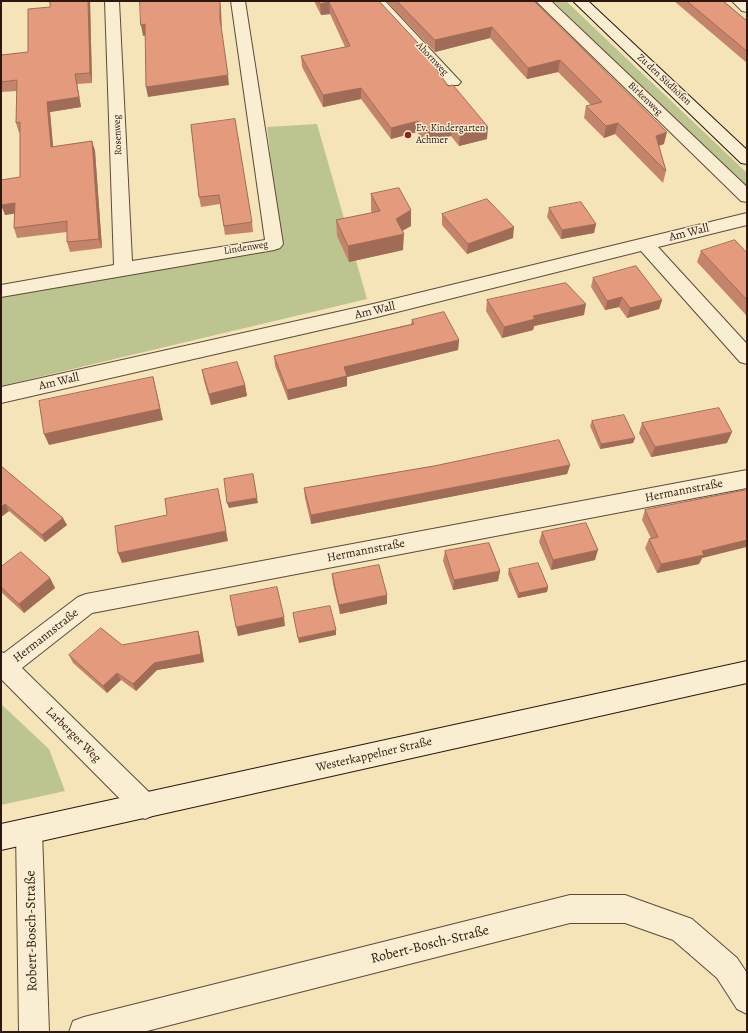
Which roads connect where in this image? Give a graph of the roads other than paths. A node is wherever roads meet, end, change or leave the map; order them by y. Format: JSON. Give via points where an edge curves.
{"nodes":[{"id":1,"x":112,"y":1,"type":"edge"},
{"id":2,"x":238,"y":1,"type":"edge"},
{"id":3,"x":377,"y":1,"type":"edge"},
{"id":4,"x":543,"y":1,"type":"edge"},
{"id":5,"x":580,"y":1,"type":"edge"},
{"id":6,"x":738,"y":1,"type":"edge"},
{"id":7,"x":747,"y":8,"type":"edge"},
{"id":8,"x":453,"y":82,"type":"dead end"},
{"id":9,"x":747,"y":158,"type":"edge"},
{"id":10,"x":747,"y":197,"type":"edge"},
{"id":11,"x":747,"y":218,"type":"edge"},
{"id":12,"x":644,"y":244,"type":"junction"},
{"id":13,"x":123,"y":268,"type":"junction"},
{"id":14,"x":1,"y":291,"type":"edge"},
{"id":15,"x":747,"y":357,"type":"edge"},
{"id":16,"x":1,"y":395,"type":"edge"},
{"id":17,"x":747,"y":479,"type":"edge"},
{"id":18,"x":3,"y":665,"type":"edge"},
{"id":19,"x":747,"y":672,"type":"edge"},
{"id":20,"x":145,"y":806,"type":"junction"},
{"id":21,"x":30,"y":831,"type":"junction"},
{"id":22,"x":1,"y":837,"type":"edge"},
{"id":23,"x":747,"y":999,"type":"edge"},
{"id":24,"x":34,"y":1032,"type":"edge"},
{"id":25,"x":84,"y":1032,"type":"edge"}],
"edges":[{"from":1,"to":13,"type":"street","name":"Rosenweg"},
{"from":2,"to":13,"type":"street","name":"Lindenweg","via":[[274,244]]},
{"from":3,"to":8,"type":"street","name":"Ahornweg"},
{"from":4,"to":10,"type":"street","name":"Birkenweg"},
{"from":5,"to":9,"type":"street","name":"Zu den Südhöfen"},
{"from":6,"to":7,"type":"street"},
{"from":11,"to":12,"type":"street","name":"Am Wall"},
{"from":12,"to":15,"type":"street"},
{"from":12,"to":16,"type":"street","name":"Am Wall","via":[[373,311]]},
{"from":13,"to":14,"type":"street","name":"Lindenweg"},
{"from":17,"to":18,"type":"street","name":"Hermannstraße","via":[[86,604]]},
{"from":18,"to":20,"type":"street","name":"Larberger Weg"},
{"from":19,"to":20,"type":"street","name":"Westerkappelner Straße"},
{"from":20,"to":21,"type":"street","name":"Westerkappelner Straße"},
{"from":21,"to":22,"type":"street","name":"Westerkappelner Straße"},
{"from":21,"to":24,"type":"street","name":"Robert-Bosch-Straße"},
{"from":23,"to":25,"type":"street","name":"Robert-Bosch-Straße","via":[[727,968],[682,929],[625,909],[570,909]]}]}
